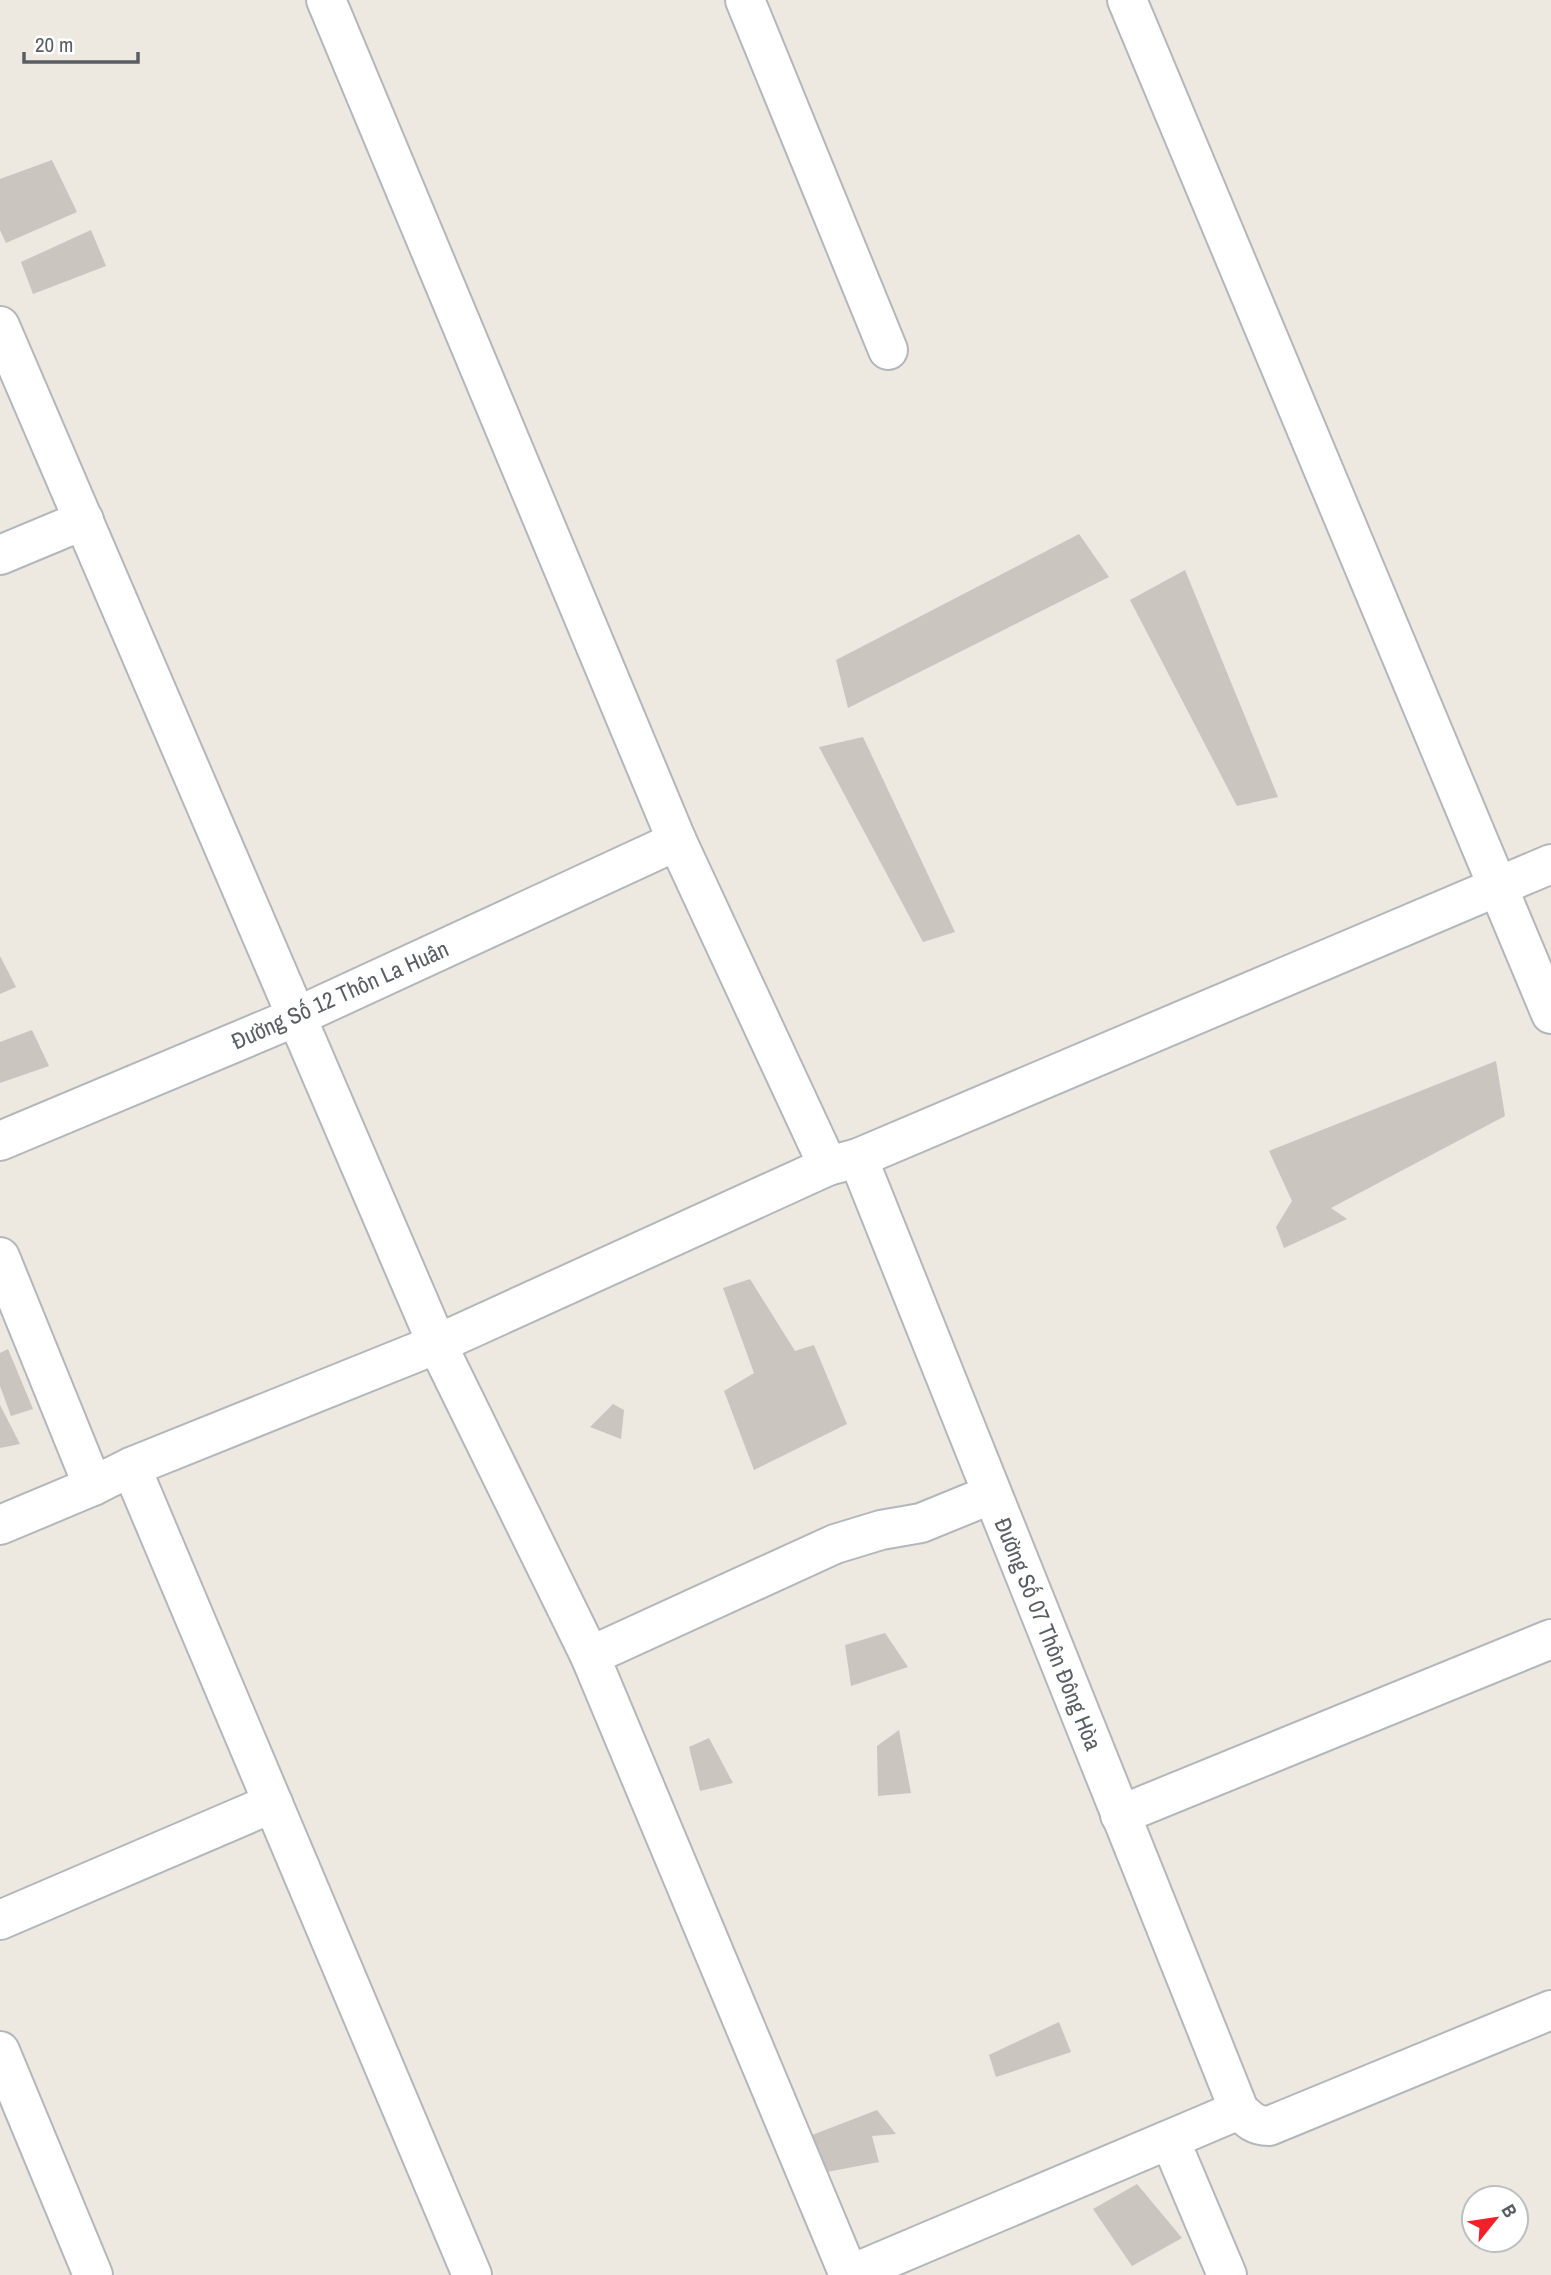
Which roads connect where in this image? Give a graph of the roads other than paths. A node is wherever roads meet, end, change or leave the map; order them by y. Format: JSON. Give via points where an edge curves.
{"nodes":[{"id":1,"x":326,"y":0,"type":"edge"},
{"id":2,"x":745,"y":0,"type":"edge"},
{"id":3,"x":1127,"y":0,"type":"edge"},
{"id":4,"x":0,"y":326,"type":"edge"},
{"id":5,"x":888,"y":349,"type":"dead end"},
{"id":6,"x":84,"y":520,"type":"junction"},
{"id":7,"x":0,"y":555,"type":"edge"},
{"id":8,"x":677,"y":841,"type":"junction"},
{"id":9,"x":1551,"y":864,"type":"edge"},
{"id":10,"x":1498,"y":887,"type":"junction"},
{"id":11,"x":1551,"y":1014,"type":"edge"},
{"id":12,"x":298,"y":1016,"type":"junction"},
{"id":13,"x":0,"y":1141,"type":"edge"},
{"id":14,"x":843,"y":1162,"type":"junction"},
{"id":15,"x":0,"y":1257,"type":"edge"},
{"id":16,"x":437,"y":1344,"type":"junction"},
{"id":17,"x":131,"y":1467,"type":"junction"},
{"id":18,"x":93,"y":1486,"type":"junction"},
{"id":19,"x":992,"y":1494,"type":"junction"},
{"id":20,"x":0,"y":1525,"type":"edge"},
{"id":21,"x":1551,"y":1639,"type":"edge"},
{"id":22,"x":590,"y":1656,"type":"junction"},
{"id":23,"x":272,"y":1803,"type":"junction"},
{"id":24,"x":1120,"y":1815,"type":"junction"},
{"id":25,"x":0,"y":1920,"type":"edge"},
{"id":26,"x":1551,"y":2010,"type":"edge"},
{"id":27,"x":0,"y":2051,"type":"edge"},
{"id":28,"x":1238,"y":2110,"type":"junction"},
{"id":29,"x":1170,"y":2140,"type":"junction"},
{"id":30,"x":93,"y":2275,"type":"edge"},
{"id":31,"x":472,"y":2275,"type":"edge"},
{"id":32,"x":849,"y":2275,"type":"edge"},
{"id":33,"x":1227,"y":2275,"type":"edge"}],
"edges":[{"from":1,"to":8,"type":"street","name":"Đường Số 07 Thôn Đông Hòa"},
{"from":2,"to":5,"type":"street"},
{"from":3,"to":10,"type":"street"},
{"from":4,"to":6,"type":"street"},
{"from":6,"to":7,"type":"street"},
{"from":6,"to":12,"type":"street"},
{"from":8,"to":12,"type":"street","name":"Đường Số 12 Thôn La Huân"},
{"from":8,"to":14,"type":"street","name":"Đường Số 07 Thôn Đông Hòa"},
{"from":9,"to":10,"type":"street"},
{"from":10,"to":11,"type":"street"},
{"from":10,"to":14,"type":"street"},
{"from":12,"to":13,"type":"street","name":"Đường Số 12 Thôn La Huân"},
{"from":12,"to":16,"type":"street"},
{"from":14,"to":16,"type":"street"},
{"from":14,"to":19,"type":"street","name":"Đường Số 07 Thôn Đông Hòa"},
{"from":15,"to":18,"type":"street"},
{"from":16,"to":17,"type":"street"},
{"from":16,"to":22,"type":"street"},
{"from":17,"to":18,"type":"street"},
{"from":17,"to":23,"type":"street"},
{"from":18,"to":20,"type":"street"},
{"from":19,"to":22,"type":"street","via":[[921,1523],[835,1544]]},
{"from":19,"to":24,"type":"street","name":"Đường Số 07 Thôn Đông Hòa"},
{"from":21,"to":24,"type":"street"},
{"from":22,"to":32,"type":"street"},
{"from":23,"to":25,"type":"street"},
{"from":23,"to":31,"type":"street"},
{"from":24,"to":28,"type":"street","name":"Đường Số 07 Thôn Đông Hòa"},
{"from":26,"to":28,"type":"street","via":[[1269,2126],[1251,2123]]},
{"from":27,"to":30,"type":"street"},
{"from":28,"to":29,"type":"street"},
{"from":29,"to":32,"type":"street"},
{"from":29,"to":33,"type":"street"}]}
